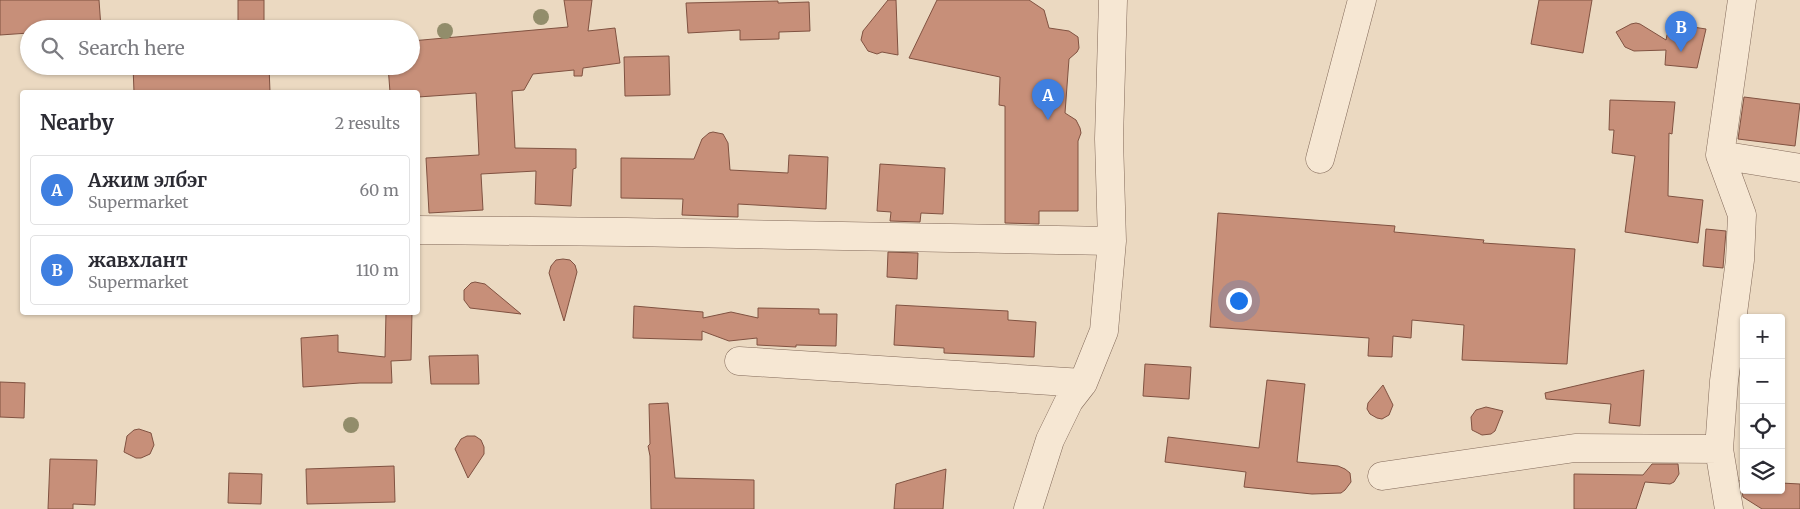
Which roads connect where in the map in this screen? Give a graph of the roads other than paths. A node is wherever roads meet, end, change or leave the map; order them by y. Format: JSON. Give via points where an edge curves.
{"nodes":[{"id":1,"x":1112,"y":0,"type":"edge"},
{"id":2,"x":1362,"y":0,"type":"edge"},
{"id":3,"x":1742,"y":0,"type":"edge"},
{"id":4,"x":1720,"y":155,"type":"junction"},
{"id":5,"x":1320,"y":159,"type":"dead end"},
{"id":6,"x":1800,"y":168,"type":"edge"},
{"id":7,"x":420,"y":230,"type":"edge"},
{"id":8,"x":1112,"y":241,"type":"junction"},
{"id":9,"x":739,"y":361,"type":"dead end"},
{"id":10,"x":1084,"y":383,"type":"junction"},
{"id":11,"x":1719,"y":449,"type":"junction"},
{"id":12,"x":1382,"y":476,"type":"dead end"},
{"id":13,"x":1028,"y":509,"type":"edge"},
{"id":14,"x":1729,"y":509,"type":"edge"}],
"edges":[{"from":1,"to":8,"type":"street"},
{"from":2,"to":5,"type":"street"},
{"from":3,"to":4,"type":"street"},
{"from":4,"to":6,"type":"street"},
{"from":4,"to":11,"type":"street","via":[[1742,215]]},
{"from":7,"to":8,"type":"street"},
{"from":8,"to":10,"type":"street","via":[[1104,331]]},
{"from":9,"to":10,"type":"street"},
{"from":10,"to":13,"type":"street","via":[[1069,401],[1050,440]]},
{"from":11,"to":12,"type":"street","via":[[1575,448]]},
{"from":11,"to":14,"type":"street"}]}
